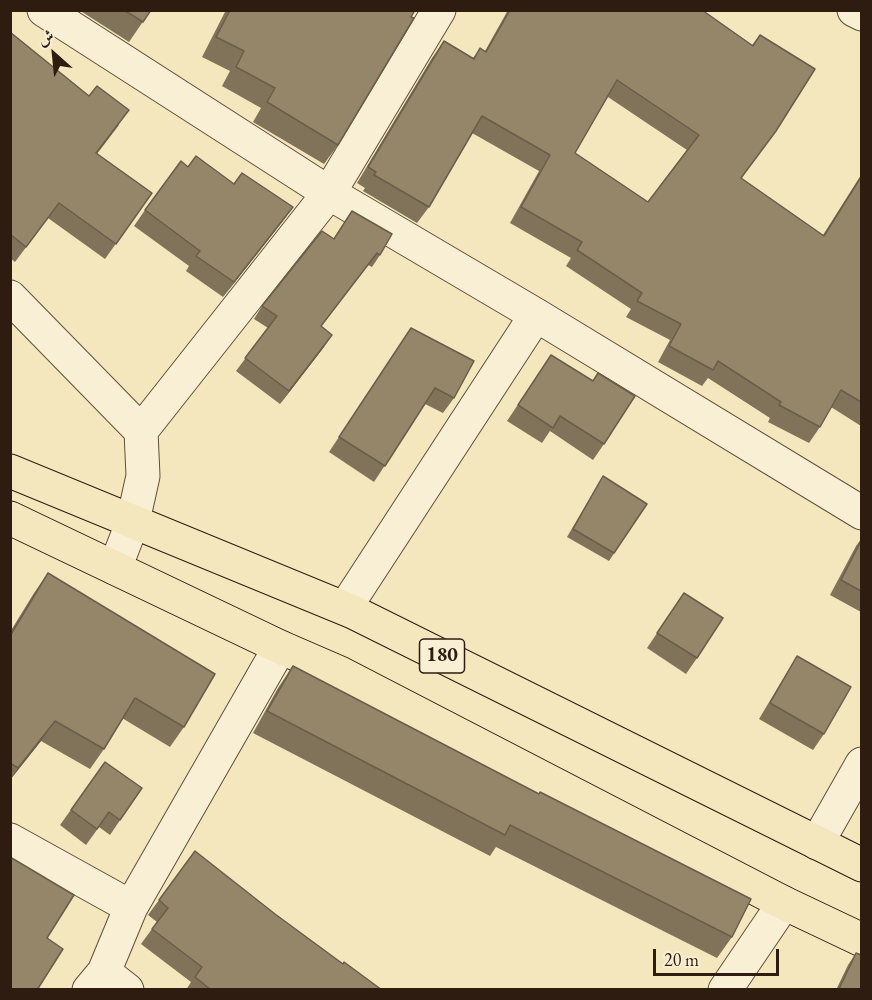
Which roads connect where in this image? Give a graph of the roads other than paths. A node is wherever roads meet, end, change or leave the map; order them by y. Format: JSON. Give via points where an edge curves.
{"nodes":[{"id":1,"x":45,"y":10,"type":"edge"},
{"id":2,"x":439,"y":10,"type":"edge"},
{"id":3,"x":854,"y":10,"type":"edge"},
{"id":4,"x":861,"y":14,"type":"edge"},
{"id":5,"x":329,"y":193,"type":"junction"},
{"id":6,"x":10,"y":297,"type":"edge"},
{"id":7,"x":536,"y":315,"type":"junction"},
{"id":8,"x":141,"y":431,"type":"junction"},
{"id":9,"x":10,"y":471,"type":"edge"},
{"id":10,"x":861,"y":513,"type":"edge"},
{"id":11,"x":10,"y":518,"type":"edge"},
{"id":12,"x":133,"y":521,"type":"junction"},
{"id":13,"x":115,"y":568,"type":"junction"},
{"id":14,"x":345,"y":608,"type":"junction"},
{"id":15,"x":280,"y":647,"type":"junction"},
{"id":16,"x":861,"y":764,"type":"edge"},
{"id":17,"x":10,"y":840,"type":"edge"},
{"id":18,"x":818,"y":843,"type":"junction"},
{"id":19,"x":861,"y":865,"type":"edge"},
{"id":20,"x":784,"y":903,"type":"junction"},
{"id":21,"x":131,"y":907,"type":"junction"},
{"id":22,"x":861,"y":940,"type":"edge"},
{"id":23,"x":106,"y":984,"type":"edge"},
{"id":24,"x":725,"y":990,"type":"edge"}],
"edges":[{"from":1,"to":5,"type":"street"},
{"from":2,"to":5,"type":"street"},
{"from":3,"to":4,"type":"street"},
{"from":5,"to":7,"type":"street"},
{"from":5,"to":8,"type":"street"},
{"from":6,"to":8,"type":"street"},
{"from":7,"to":10,"type":"street"},
{"from":7,"to":14,"type":"street"},
{"from":8,"to":12,"type":"street","via":[[143,477]]},
{"from":9,"to":12,"type":"highway","number":"180"},
{"from":11,"to":13,"type":"highway"},
{"from":12,"to":13,"type":"street"},
{"from":12,"to":14,"type":"highway","number":"180"},
{"from":13,"to":15,"type":"highway"},
{"from":14,"to":18,"type":"highway","number":"180"},
{"from":15,"to":20,"type":"highway","via":[[340,673]]},
{"from":15,"to":21,"type":"street"},
{"from":16,"to":18,"type":"street"},
{"from":17,"to":21,"type":"street"},
{"from":18,"to":19,"type":"highway","number":"180"},
{"from":20,"to":22,"type":"highway"},
{"from":20,"to":24,"type":"street"},
{"from":21,"to":23,"type":"street"}]}
